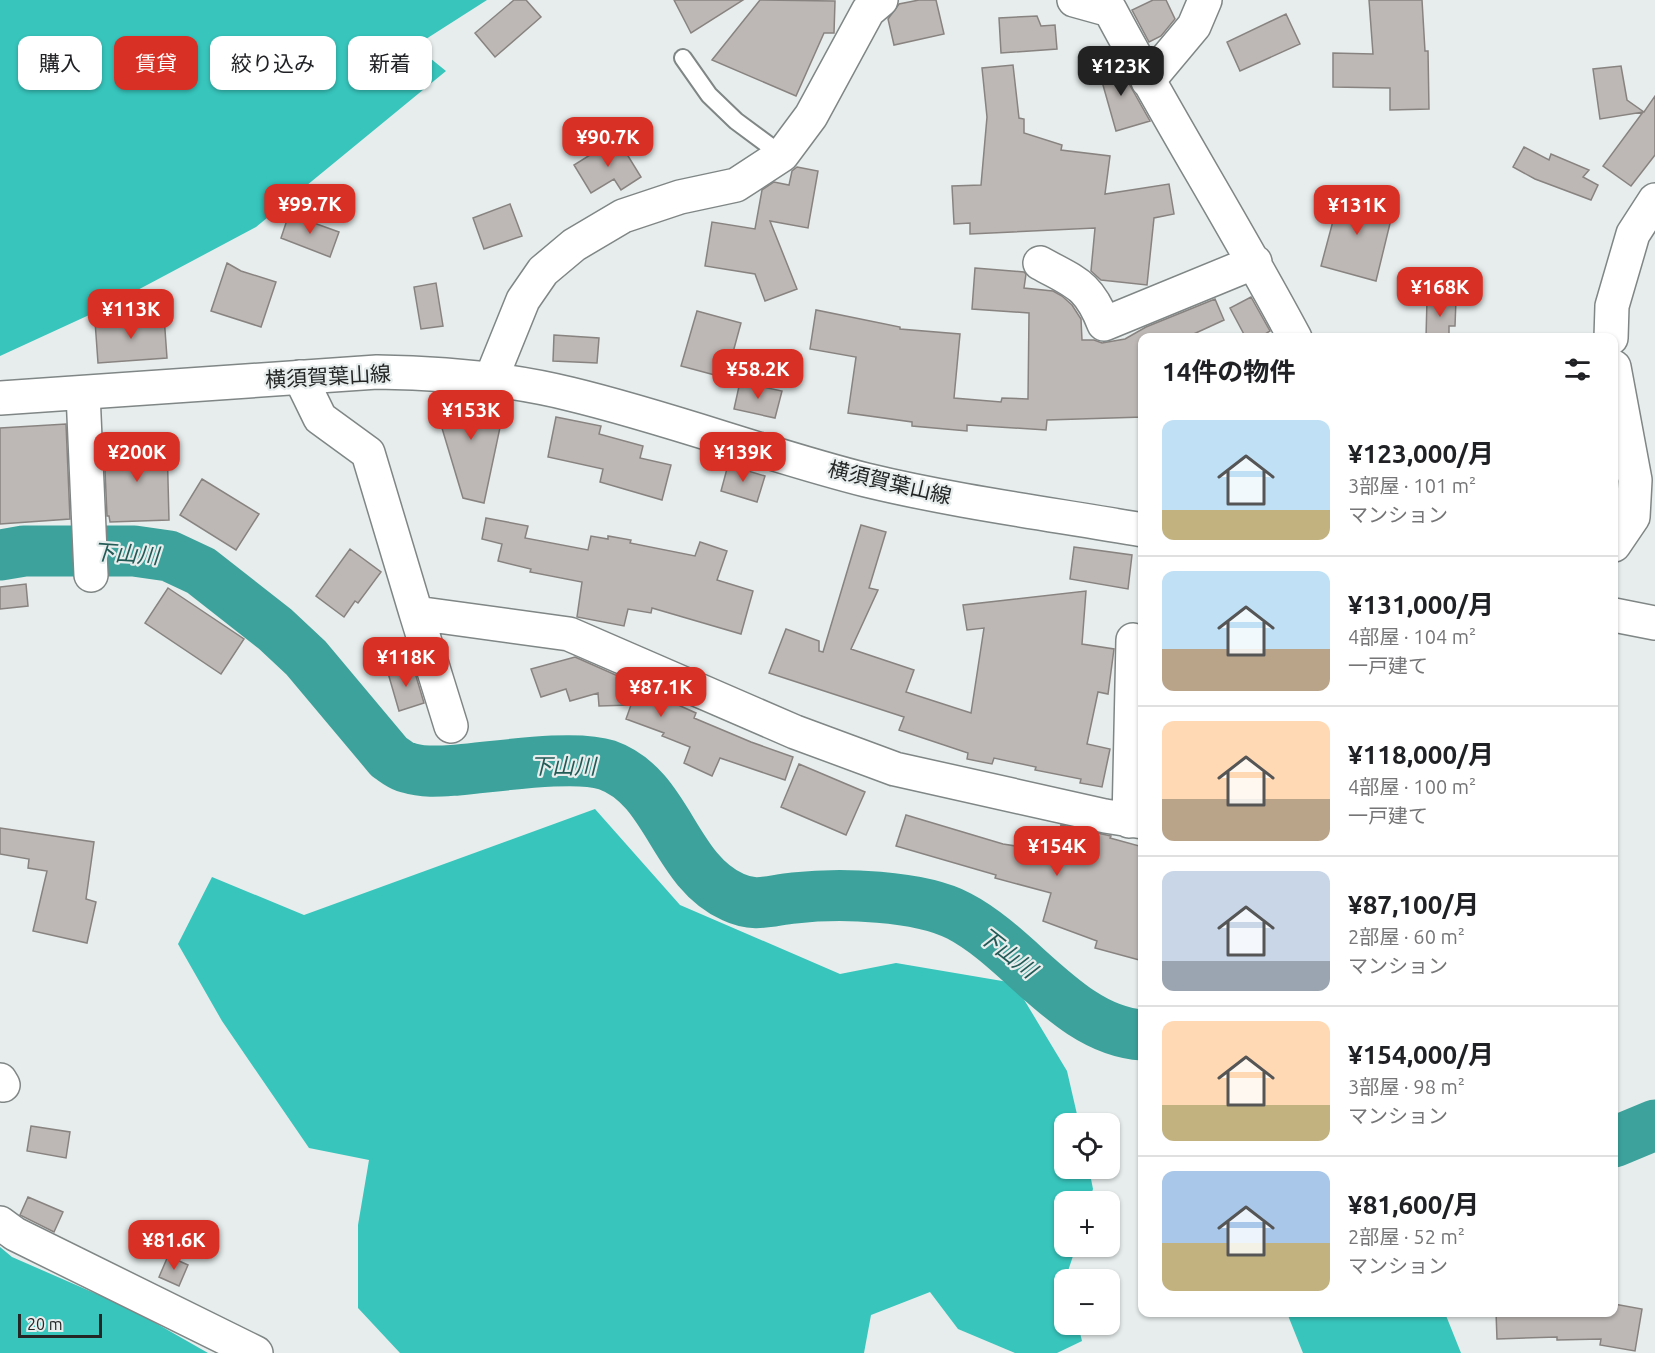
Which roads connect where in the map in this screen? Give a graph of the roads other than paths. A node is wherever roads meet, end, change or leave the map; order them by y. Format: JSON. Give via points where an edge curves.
{"nodes":[{"id":1,"x":882,"y":0,"type":"edge"},
{"id":2,"x":1074,"y":0,"type":"edge"},
{"id":3,"x":1205,"y":0,"type":"edge"},
{"id":4,"x":1108,"y":5,"type":"edge"},
{"id":5,"x":683,"y":58,"type":"dead end"},
{"id":6,"x":1148,"y":81,"type":"junction"},
{"id":7,"x":782,"y":155,"type":"junction"},
{"id":8,"x":1655,"y":200,"type":"edge"},
{"id":9,"x":1255,"y":262,"type":"junction"},
{"id":10,"x":1040,"y":263,"type":"dead end"},
{"id":11,"x":1292,"y":333,"type":"edge"},
{"id":12,"x":1611,"y":333,"type":"edge"},
{"id":13,"x":300,"y":376,"type":"junction"},
{"id":14,"x":490,"y":379,"type":"junction"},
{"id":15,"x":1618,"y":389,"type":"edge"},
{"id":16,"x":83,"y":393,"type":"junction"},
{"id":17,"x":0,"y":398,"type":"edge"},
{"id":18,"x":1138,"y":529,"type":"edge"},
{"id":19,"x":1618,"y":539,"type":"edge"},
{"id":20,"x":90,"y":555,"type":"dead end"},
{"id":21,"x":416,"y":613,"type":"junction"},
{"id":22,"x":1618,"y":616,"type":"edge"},
{"id":23,"x":1655,"y":624,"type":"edge"},
{"id":24,"x":1133,"y":640,"type":"dead end"},
{"id":25,"x":451,"y":726,"type":"dead end"},
{"id":26,"x":1136,"y":822,"type":"edge"},
{"id":27,"x":0,"y":1223,"type":"edge"},
{"id":28,"x":256,"y":1353,"type":"edge"}],
"edges":[{"from":1,"to":7,"type":"street","via":[[868,11],[811,116]]},
{"from":2,"to":4,"type":"street"},
{"from":3,"to":6,"type":"street","via":[[1194,26]]},
{"from":4,"to":6,"type":"street"},
{"from":5,"to":7,"type":"lane","via":[[709,95]]},
{"from":6,"to":9,"type":"street"},
{"from":7,"to":14,"type":"street","via":[[736,185],[680,197],[623,216],[574,245],[543,271],[523,300]]},
{"from":8,"to":12,"type":"street","via":[[1633,234],[1612,306]]},
{"from":9,"to":10,"type":"street","via":[[1104,324],[1094,300],[1080,285]]},
{"from":9,"to":11,"type":"street"},
{"from":13,"to":14,"type":"street","name":"横須賀葉山線","via":[[377,372]]},
{"from":13,"to":16,"type":"street","name":"横須賀葉山線"},
{"from":13,"to":21,"type":"street","via":[[320,418],[368,453]]},
{"from":14,"to":18,"type":"street","name":"横須賀葉山線","via":[[569,393],[865,479]]},
{"from":15,"to":19,"type":"street","via":[[1635,480],[1633,517]]},
{"from":16,"to":17,"type":"street","name":"横須賀葉山線"},
{"from":16,"to":20,"type":"street"},
{"from":21,"to":25,"type":"street"},
{"from":21,"to":26,"type":"street","via":[[569,634],[795,732],[895,769]]},
{"from":22,"to":23,"type":"street"},
{"from":24,"to":26,"type":"street"},
{"from":27,"to":28,"type":"street","via":[[15,1234]]}]}
